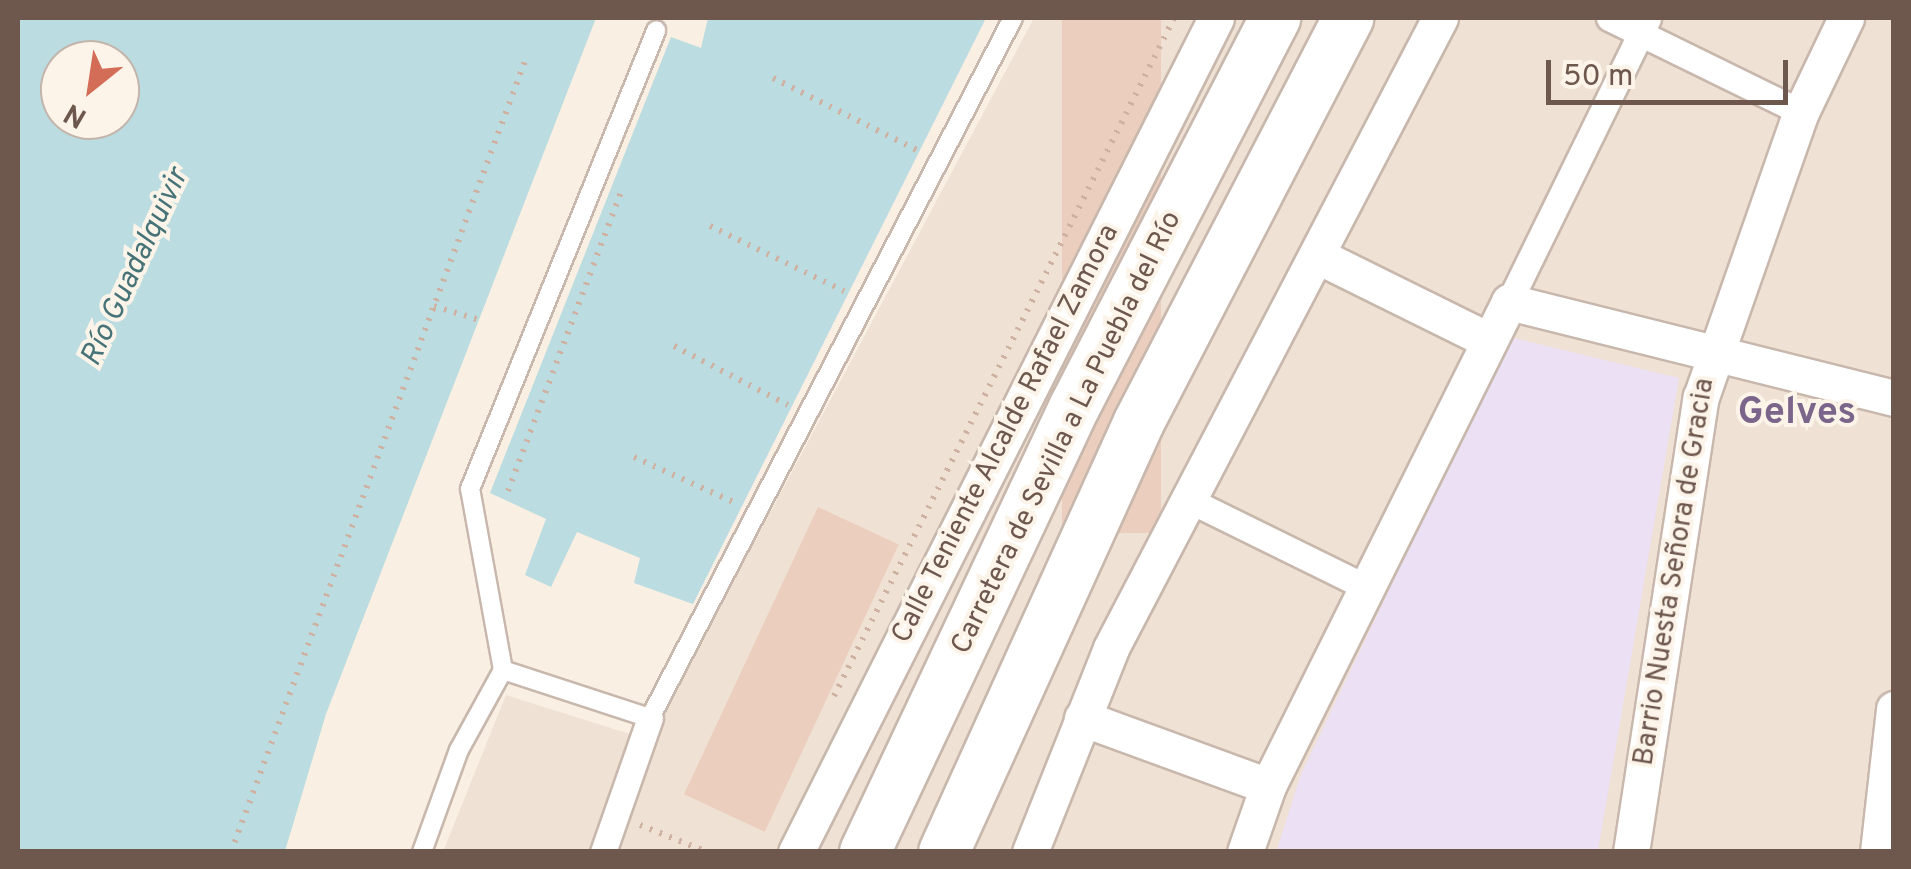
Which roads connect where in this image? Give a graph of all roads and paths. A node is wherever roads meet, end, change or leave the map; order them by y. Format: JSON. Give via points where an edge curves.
{"nodes":[{"id":1,"x":1012,"y":18,"type":"edge"},
{"id":2,"x":1174,"y":18,"type":"edge"},
{"id":3,"x":1216,"y":18,"type":"edge"},
{"id":4,"x":1275,"y":18,"type":"edge"},
{"id":5,"x":1348,"y":18,"type":"edge"},
{"id":6,"x":1440,"y":18,"type":"edge"},
{"id":7,"x":1608,"y":18,"type":"edge"},
{"id":8,"x":1846,"y":18,"type":"edge"},
{"id":9,"x":1644,"y":26,"type":"edge"},
{"id":10,"x":656,"y":30,"type":"dead end"},
{"id":11,"x":525,"y":61,"type":"dead end"},
{"id":12,"x":773,"y":78,"type":"dead end"},
{"id":13,"x":1801,"y":112,"type":"junction"},
{"id":14,"x":919,"y":151,"type":"dead end"},
{"id":15,"x":626,"y":179,"type":"dead end"},
{"id":16,"x":710,"y":226,"type":"dead end"},
{"id":17,"x":1318,"y":256,"type":"junction"},
{"id":18,"x":848,"y":293,"type":"dead end"},
{"id":19,"x":1509,"y":302,"type":"junction"},
{"id":20,"x":434,"y":306,"type":"junction"},
{"id":21,"x":477,"y":319,"type":"dead end"},
{"id":22,"x":1488,"y":340,"type":"junction"},
{"id":23,"x":674,"y":346,"type":"dead end"},
{"id":24,"x":1714,"y":349,"type":"junction"},
{"id":25,"x":1894,"y":398,"type":"edge"},
{"id":26,"x":792,"y":407,"type":"dead end"},
{"id":27,"x":634,"y":457,"type":"dead end"},
{"id":28,"x":508,"y":492,"type":"dead end"},
{"id":29,"x":1193,"y":502,"type":"junction"},
{"id":30,"x":742,"y":506,"type":"dead end"},
{"id":31,"x":1366,"y":587,"type":"junction"},
{"id":32,"x":503,"y":670,"type":"junction"},
{"id":33,"x":1894,"y":709,"type":"edge"},
{"id":34,"x":826,"y":711,"type":"dead end"},
{"id":35,"x":650,"y":718,"type":"junction"},
{"id":36,"x":1082,"y":718,"type":"junction"},
{"id":37,"x":1268,"y":786,"type":"junction"},
{"id":38,"x":616,"y":815,"type":"junction"},
{"id":39,"x":231,"y":852,"type":"edge"},
{"id":40,"x":422,"y":852,"type":"edge"},
{"id":41,"x":602,"y":852,"type":"edge"},
{"id":42,"x":707,"y":852,"type":"edge"},
{"id":43,"x":796,"y":852,"type":"edge"},
{"id":44,"x":865,"y":852,"type":"edge"},
{"id":45,"x":944,"y":852,"type":"edge"},
{"id":46,"x":1030,"y":852,"type":"edge"},
{"id":47,"x":1245,"y":852,"type":"edge"},
{"id":48,"x":1631,"y":852,"type":"edge"},
{"id":49,"x":1878,"y":852,"type":"edge"}],
"edges":[{"from":1,"to":35,"type":"lane"},
{"from":2,"to":34,"type":"path"},
{"from":3,"to":43,"type":"street","name":"Calle Teniente Alcalde Rafael Zamora"},
{"from":4,"to":44,"type":"main road","name":"Carretera de Sevilla a La Puebla del Río","via":[[1075,406]]},
{"from":5,"to":45,"type":"main road","via":[[1139,422]]},
{"from":6,"to":17,"type":"street"},
{"from":7,"to":9,"type":"street"},
{"from":8,"to":13,"type":"street","name":"Barrio Nuesta Señora de Gracia"},
{"from":9,"to":13,"type":"street"},
{"from":9,"to":19,"type":"street"},
{"from":10,"to":32,"type":"lane","via":[[470,489]]},
{"from":11,"to":20,"type":"path"},
{"from":12,"to":14,"type":"path"},
{"from":13,"to":24,"type":"street","name":"Barrio Nuesta Señora de Gracia"},
{"from":15,"to":28,"type":"path"},
{"from":16,"to":18,"type":"path"},
{"from":17,"to":22,"type":"street"},
{"from":17,"to":29,"type":"street"},
{"from":19,"to":22,"type":"street"},
{"from":19,"to":24,"type":"street"},
{"from":20,"to":21,"type":"path"},
{"from":20,"to":39,"type":"path"},
{"from":22,"to":31,"type":"street"},
{"from":23,"to":26,"type":"path"},
{"from":24,"to":25,"type":"street"},
{"from":24,"to":48,"type":"street","name":"Barrio Nuesta Señora de Gracia"},
{"from":27,"to":30,"type":"path"},
{"from":29,"to":31,"type":"street"},
{"from":29,"to":36,"type":"street"},
{"from":31,"to":37,"type":"street"},
{"from":32,"to":35,"type":"lane"},
{"from":32,"to":40,"type":"lane","via":[[459,750]]},
{"from":33,"to":49,"type":"street"},
{"from":35,"to":38,"type":"street"},
{"from":36,"to":37,"type":"street"},
{"from":36,"to":46,"type":"street"},
{"from":37,"to":47,"type":"street"},
{"from":38,"to":41,"type":"street"},
{"from":38,"to":42,"type":"path"}]}
